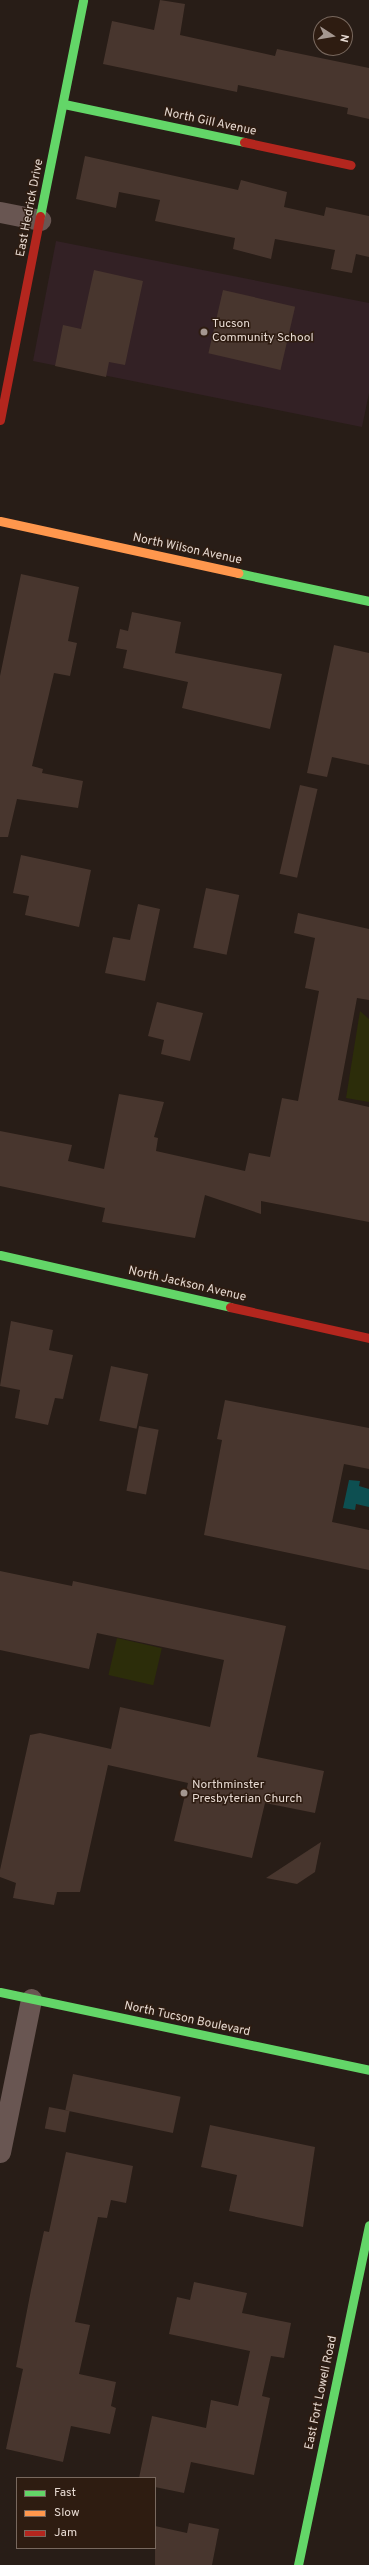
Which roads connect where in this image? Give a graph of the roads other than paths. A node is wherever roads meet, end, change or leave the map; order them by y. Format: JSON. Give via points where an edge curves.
{"nodes":[{"id":1,"x":83,"y":0,"type":"edge"},
{"id":2,"x":64,"y":104,"type":"junction"},
{"id":3,"x":352,"y":165,"type":"dead end"},
{"id":4,"x":0,"y":212,"type":"edge"},
{"id":5,"x":40,"y":220,"type":"junction"},
{"id":6,"x":0,"y":420,"type":"edge"},
{"id":7,"x":0,"y":521,"type":"edge"},
{"id":8,"x":369,"y":601,"type":"edge"},
{"id":9,"x":0,"y":1255,"type":"edge"},
{"id":10,"x":369,"y":1338,"type":"edge"},
{"id":11,"x":0,"y":1992,"type":"edge"},
{"id":12,"x":31,"y":1999,"type":"junction"},
{"id":13,"x":369,"y":2070,"type":"edge"},
{"id":14,"x":0,"y":2152,"type":"edge"},
{"id":15,"x":369,"y":2225,"type":"edge"},
{"id":16,"x":298,"y":2565,"type":"edge"}],
"edges":[{"from":1,"to":2,"type":"street","name":"East Hedrick Drive"},
{"from":2,"to":3,"type":"street","name":"North Gill Avenue"},
{"from":2,"to":5,"type":"street","name":"East Hedrick Drive"},
{"from":4,"to":5,"type":"street"},
{"from":5,"to":6,"type":"street","name":"East Hedrick Drive"},
{"from":7,"to":8,"type":"street","name":"North Wilson Avenue"},
{"from":9,"to":10,"type":"street","name":"North Jackson Avenue"},
{"from":11,"to":12,"type":"street","name":"North Tucson Boulevard"},
{"from":12,"to":13,"type":"street","name":"North Tucson Boulevard"},
{"from":12,"to":14,"type":"street"},
{"from":15,"to":16,"type":"street","name":"East Fort Lowell Road"}]}
